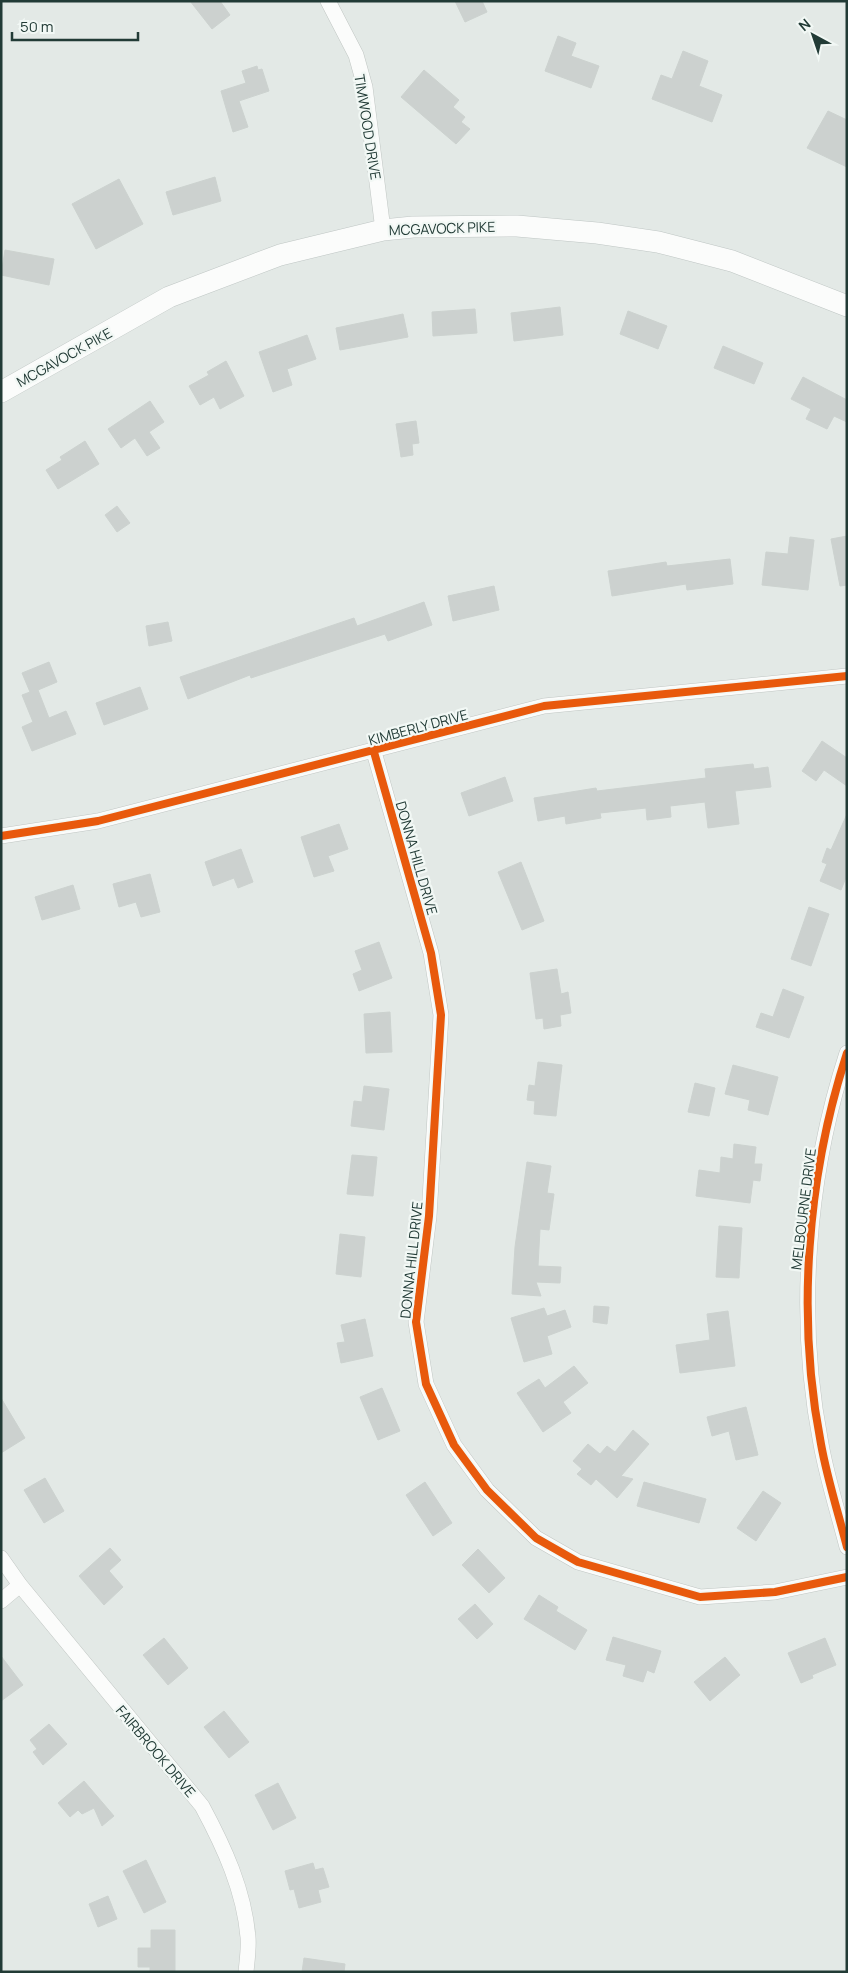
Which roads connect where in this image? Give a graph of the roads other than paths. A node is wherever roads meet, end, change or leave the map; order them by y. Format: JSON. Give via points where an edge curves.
{"nodes":[{"id":1,"x":328,"y":1,"type":"edge"},
{"id":2,"x":383,"y":230,"type":"junction"},
{"id":3,"x":847,"y":306,"type":"edge"},
{"id":4,"x":2,"y":390,"type":"edge"},
{"id":5,"x":847,"y":676,"type":"edge"},
{"id":6,"x":374,"y":752,"type":"junction"},
{"id":7,"x":1,"y":836,"type":"edge"},
{"id":8,"x":847,"y":1053,"type":"edge"},
{"id":9,"x":847,"y":1547,"type":"edge"},
{"id":10,"x":1,"y":1558,"type":"edge"},
{"id":11,"x":847,"y":1577,"type":"edge"},
{"id":12,"x":20,"y":1585,"type":"junction"},
{"id":13,"x":1,"y":1600,"type":"edge"},
{"id":14,"x":246,"y":1972,"type":"edge"}],
"edges":[{"from":1,"to":2,"type":"street","name":"TIMWOOD DRIVE","via":[[356,55],[365,87]]},
{"from":2,"to":3,"type":"main road","name":"MCGAVOCK PIKE","via":[[517,226],[658,242],[732,261]]},
{"from":2,"to":4,"type":"main road","name":"MCGAVOCK PIKE","via":[[280,255],[169,297]]},
{"from":5,"to":6,"type":"street","name":"KIMBERLY DRIVE","via":[[544,706]]},
{"from":6,"to":7,"type":"street","name":"KIMBERLY DRIVE","via":[[98,821]]},
{"from":6,"to":11,"type":"street","name":"DONNA HILL DRIVE","via":[[431,952],[441,1015],[429,1216],[416,1322],[426,1384],[454,1445],[487,1490],[536,1538],[578,1562],[700,1597],[775,1592]]},
{"from":8,"to":9,"type":"street","name":"MELBOURNE DRIVE","via":[[822,1146],[807,1260],[811,1369],[820,1443]]},
{"from":10,"to":12,"type":"street","name":"FAIRBROOK DRIVE"},
{"from":12,"to":13,"type":"street"},
{"from":12,"to":14,"type":"street","name":"FAIRBROOK DRIVE","via":[[202,1806],[237,1881],[248,1937]]}]}
